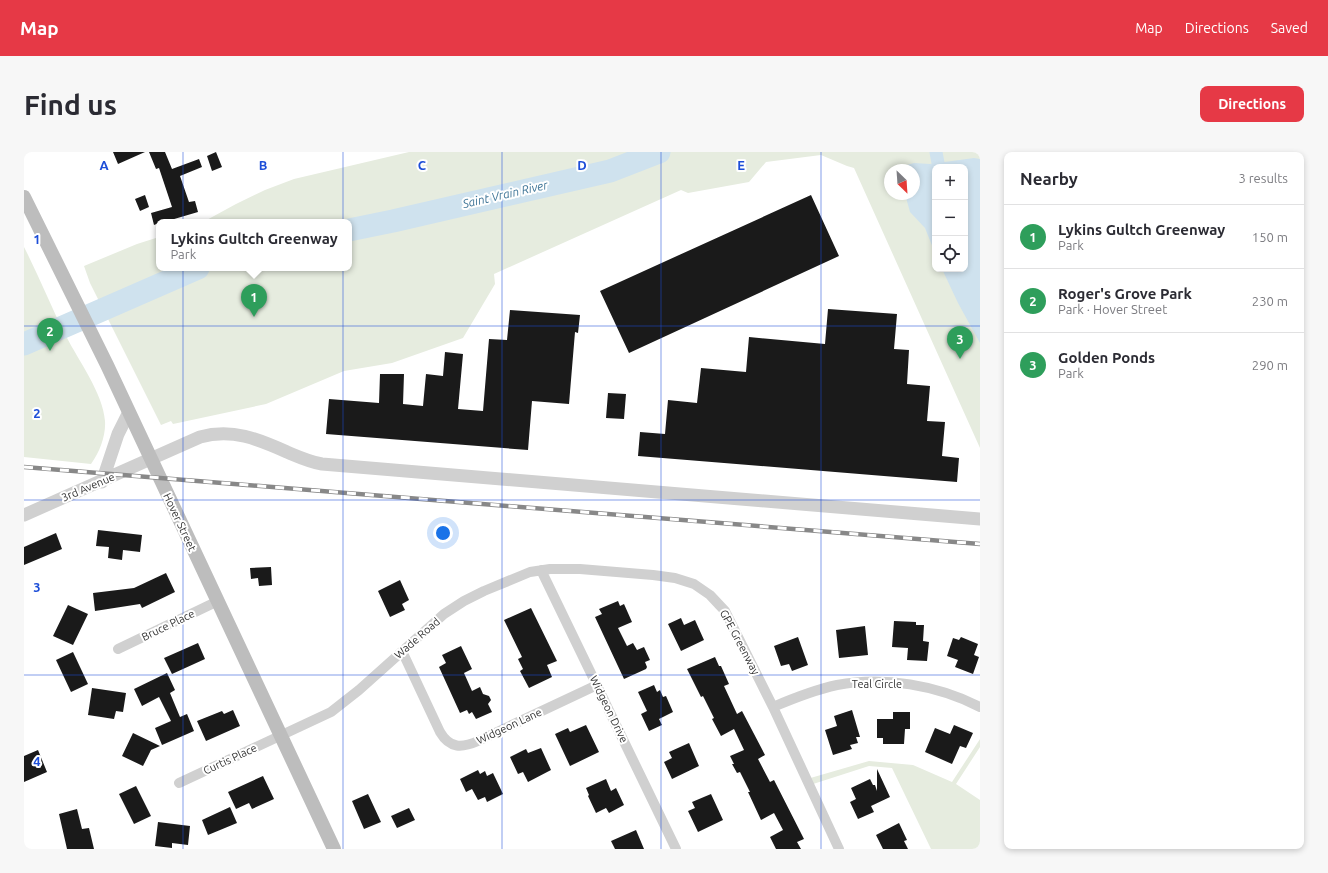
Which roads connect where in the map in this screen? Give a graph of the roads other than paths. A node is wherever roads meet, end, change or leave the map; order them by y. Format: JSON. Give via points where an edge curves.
{"nodes":[{"id":1,"x":24,"y":197,"type":"edge"},
{"id":2,"x":129,"y":412,"type":"junction"},
{"id":3,"x":151,"y":460,"type":"junction"},
{"id":4,"x":102,"y":482,"type":"junction"},
{"id":5,"x":24,"y":515,"type":"edge"},
{"id":6,"x":980,"y":519,"type":"edge"},
{"id":7,"x":541,"y":570,"type":"junction"},
{"id":8,"x":218,"y":601,"type":"junction"},
{"id":9,"x":118,"y":649,"type":"dead end"},
{"id":10,"x":402,"y":651,"type":"junction"},
{"id":11,"x":597,"y":685,"type":"junction"},
{"id":12,"x":773,"y":707,"type":"junction"},
{"id":13,"x":980,"y":707,"type":"edge"},
{"id":14,"x":281,"y":736,"type":"junction"},
{"id":15,"x":179,"y":783,"type":"dead end"},
{"id":16,"x":334,"y":849,"type":"edge"},
{"id":17,"x":676,"y":849,"type":"edge"},
{"id":18,"x":839,"y":849,"type":"edge"}],
"edges":[{"from":1,"to":2,"type":"main road","name":"Hover Street"},
{"from":2,"to":3,"type":"main road","name":"Hover Street"},
{"from":2,"to":4,"type":"street","via":[[118,434]]},
{"from":3,"to":4,"type":"street","name":"3rd Avenue"},
{"from":3,"to":6,"type":"street","name":"3rd Avenue","via":[[200,437],[231,433],[322,464]]},
{"from":3,"to":8,"type":"main road","name":"Hover Street"},
{"from":4,"to":5,"type":"street","name":"3rd Avenue"},
{"from":7,"to":10,"type":"street","name":"Wade Road","via":[[513,579],[464,601],[439,618]]},
{"from":7,"to":11,"type":"street","name":"Widgeon Drive"},
{"from":7,"to":12,"type":"street","name":"GPE Greenway","via":[[574,569],[653,575],[694,584],[716,600],[728,615]]},
{"from":8,"to":9,"type":"street","name":"Bruce Place"},
{"from":8,"to":14,"type":"main road","name":"Hover Street"},
{"from":10,"to":11,"type":"street","name":"Widgeon Lane","via":[[443,737],[455,745],[478,741]]},
{"from":10,"to":14,"type":"street","name":"Wade Road","via":[[343,704]]},
{"from":11,"to":17,"type":"street","name":"Widgeon Drive"},
{"from":12,"to":13,"type":"street","name":"Teal Circle","via":[[794,697],[836,686],[882,682],[929,688]]},
{"from":12,"to":18,"type":"street","name":"GPE Greenway"},
{"from":14,"to":15,"type":"street","name":"Curtis Place"},
{"from":14,"to":16,"type":"main road","name":"Hover Street"}]}
